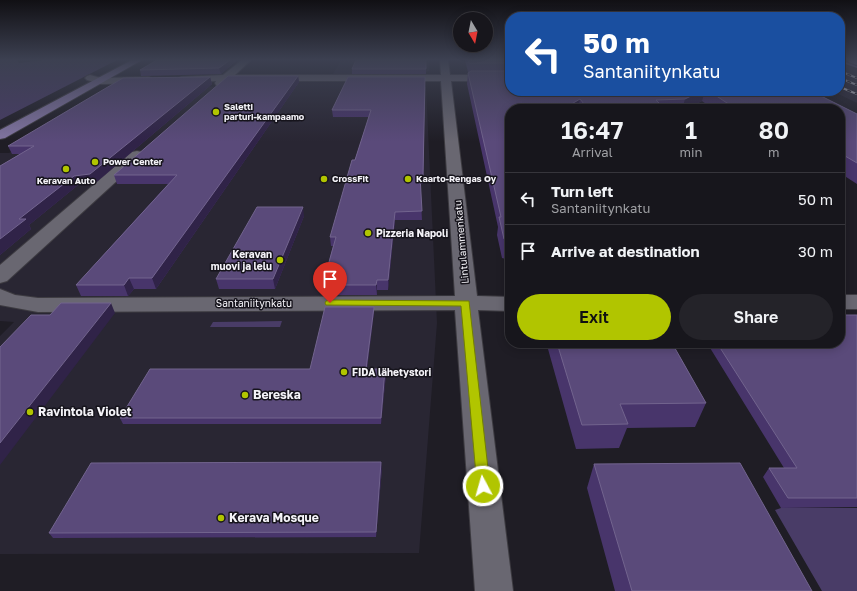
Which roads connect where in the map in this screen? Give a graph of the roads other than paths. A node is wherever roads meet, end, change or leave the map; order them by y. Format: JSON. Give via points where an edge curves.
{"nodes":[{"id":1,"x":78,"y":88,"type":"edge"},
{"id":2,"x":83,"y":88,"type":"edge"},
{"id":3,"x":216,"y":88,"type":"edge"},
{"id":4,"x":447,"y":88,"type":"edge"},
{"id":5,"x":213,"y":90,"type":"edge"},
{"id":6,"x":0,"y":124,"type":"edge"},
{"id":7,"x":0,"y":136,"type":"edge"},
{"id":8,"x":146,"y":148,"type":"edge"},
{"id":9,"x":0,"y":278,"type":"edge"},
{"id":10,"x":0,"y":296,"type":"edge"},
{"id":11,"x":845,"y":302,"type":"edge"},
{"id":12,"x":857,"y":302,"type":"edge"},
{"id":13,"x":466,"y":303,"type":"junction"},
{"id":14,"x":505,"y":304,"type":"edge"},
{"id":15,"x":494,"y":591,"type":"edge"}],
"edges":[{"from":1,"to":6,"type":"main road"},
{"from":2,"to":7,"type":"main road"},
{"from":3,"to":5,"type":"street"},
{"from":4,"to":13,"type":"street","name":"Lintulammenkatu"},
{"from":8,"to":9,"type":"street"},
{"from":10,"to":13,"type":"street","name":"Santaniitynkatu","via":[[10,301],[38,304]]},
{"from":11,"to":12,"type":"street"},
{"from":13,"to":14,"type":"street","name":"Santaniitynkatu"},
{"from":13,"to":15,"type":"street","name":"Lintulammenkatu"}]}
